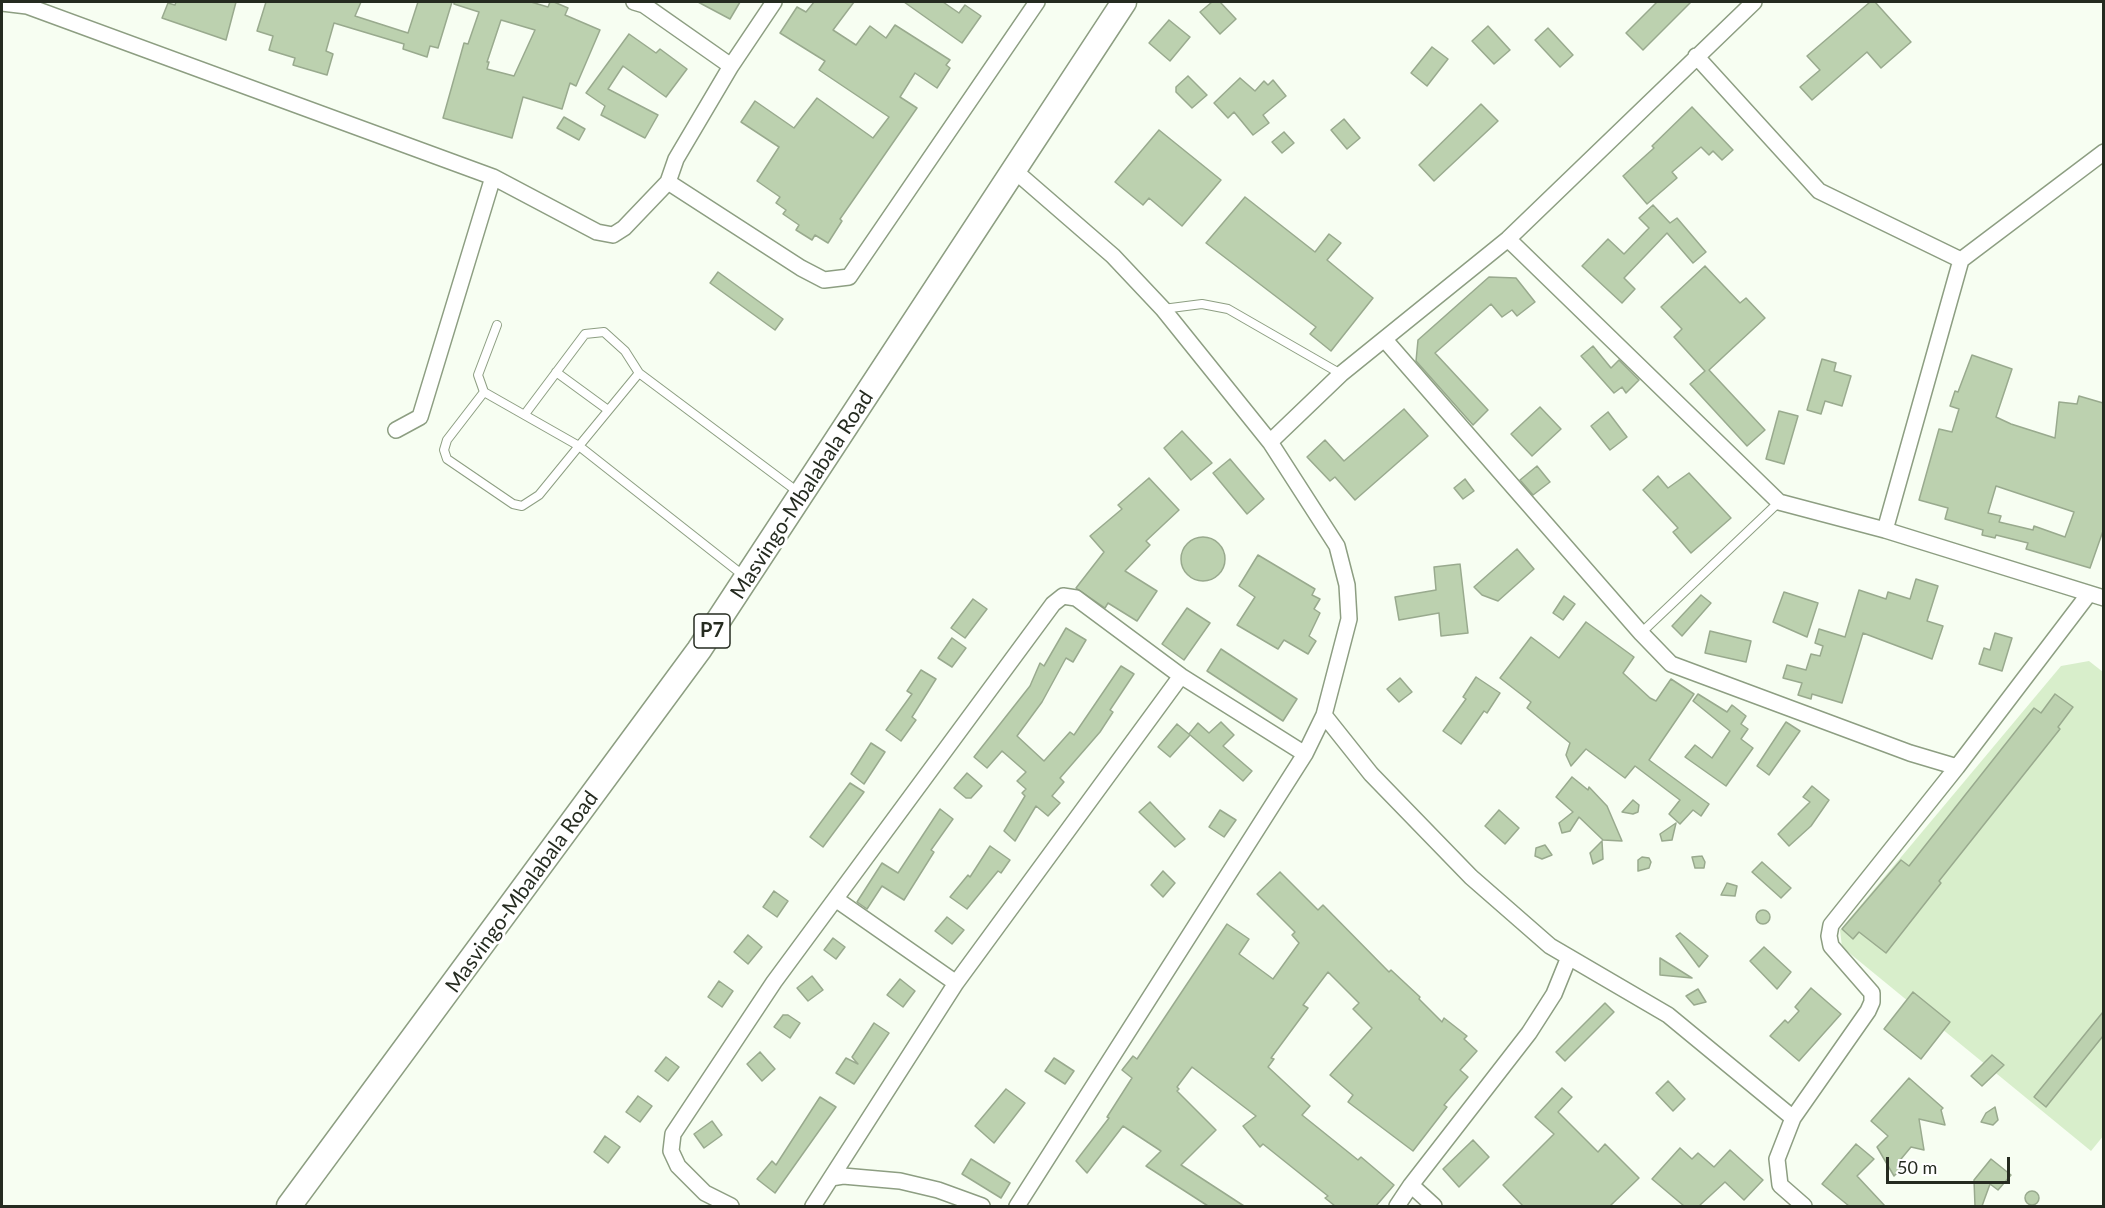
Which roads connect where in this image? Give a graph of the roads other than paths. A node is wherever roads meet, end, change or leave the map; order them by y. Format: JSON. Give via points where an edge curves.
{"nodes":[{"id":1,"x":634,"y":2,"type":"edge"},
{"id":2,"x":774,"y":2,"type":"edge"},
{"id":3,"x":1037,"y":2,"type":"edge"},
{"id":4,"x":1124,"y":2,"type":"edge"},
{"id":5,"x":1754,"y":2,"type":"edge"},
{"id":6,"x":2,"y":3,"type":"edge"},
{"id":7,"x":27,"y":4,"type":"edge"},
{"id":8,"x":1696,"y":56,"type":"junction"},
{"id":9,"x":731,"y":66,"type":"junction"},
{"id":10,"x":2103,"y":152,"type":"edge"},
{"id":11,"x":1015,"y":171,"type":"junction"},
{"id":12,"x":493,"y":177,"type":"junction"},
{"id":13,"x":668,"y":182,"type":"junction"},
{"id":14,"x":1508,"y":239,"type":"junction"},
{"id":15,"x":1961,"y":260,"type":"junction"},
{"id":16,"x":1163,"y":309,"type":"junction"},
{"id":17,"x":497,"y":325,"type":"dead end"},
{"id":18,"x":1385,"y":340,"type":"junction"},
{"id":19,"x":556,"y":372,"type":"junction"},
{"id":20,"x":639,"y":373,"type":"junction"},
{"id":21,"x":1341,"y":374,"type":"junction"},
{"id":22,"x":484,"y":392,"type":"junction"},
{"id":23,"x":608,"y":410,"type":"junction"},
{"id":24,"x":525,"y":414,"type":"junction"},
{"id":25,"x":396,"y":430,"type":"dead end"},
{"id":26,"x":1270,"y":442,"type":"junction"},
{"id":27,"x":579,"y":446,"type":"junction"},
{"id":28,"x":801,"y":495,"type":"junction"},
{"id":29,"x":1779,"y":502,"type":"junction"},
{"id":30,"x":1885,"y":530,"type":"junction"},
{"id":31,"x":747,"y":578,"type":"junction"},
{"id":32,"x":2088,"y":595,"type":"junction"},
{"id":33,"x":2103,"y":598,"type":"edge"},
{"id":34,"x":1641,"y":633,"type":"junction"},
{"id":35,"x":1181,"y":676,"type":"junction"},
{"id":36,"x":1324,"y":715,"type":"junction"},
{"id":37,"x":1305,"y":754,"type":"junction"},
{"id":38,"x":1957,"y":767,"type":"junction"},
{"id":39,"x":837,"y":900,"type":"junction"},
{"id":40,"x":1569,"y":957,"type":"junction"},
{"id":41,"x":956,"y":983,"type":"junction"},
{"id":42,"x":1793,"y":1118,"type":"junction"},
{"id":43,"x":831,"y":1178,"type":"junction"},
{"id":44,"x":1411,"y":1185,"type":"junction"},
{"id":45,"x":1796,"y":1204,"type":"edge"},
{"id":46,"x":289,"y":1206,"type":"edge"},
{"id":47,"x":731,"y":1206,"type":"edge"},
{"id":48,"x":813,"y":1206,"type":"edge"},
{"id":49,"x":982,"y":1206,"type":"edge"},
{"id":50,"x":1017,"y":1206,"type":"edge"},
{"id":51,"x":1397,"y":1206,"type":"edge"},
{"id":52,"x":1434,"y":1206,"type":"edge"}],
"edges":[{"from":1,"to":9,"type":"street","via":[[644,5]]},
{"from":2,"to":9,"type":"street"},
{"from":3,"to":13,"type":"street","via":[[849,277],[824,280],[801,268]]},
{"from":4,"to":11,"type":"highway","name":"Masvingo-Mbalabala Road","number":"P7"},
{"from":5,"to":8,"type":"street"},
{"from":6,"to":7,"type":"street"},
{"from":7,"to":12,"type":"street"},
{"from":8,"to":14,"type":"street"},
{"from":8,"to":15,"type":"street","via":[[1820,191]]},
{"from":9,"to":13,"type":"street","via":[[676,159]]},
{"from":10,"to":15,"type":"street"},
{"from":11,"to":16,"type":"street","via":[[1113,256]]},
{"from":11,"to":28,"type":"highway","name":"Masvingo-Mbalabala Road","number":"P7"},
{"from":12,"to":13,"type":"street","via":[[597,232],[613,235]]},
{"from":12,"to":25,"type":"street","via":[[420,417]]},
{"from":14,"to":18,"type":"street"},
{"from":14,"to":29,"type":"street"},
{"from":15,"to":30,"type":"street"},
{"from":16,"to":21,"type":"lane","via":[[1202,304],[1228,309]]},
{"from":16,"to":26,"type":"street"},
{"from":17,"to":22,"type":"lane","via":[[478,375]]},
{"from":18,"to":21,"type":"street"},
{"from":18,"to":34,"type":"street"},
{"from":19,"to":20,"type":"lane","via":[[585,334],[604,332],[625,351]]},
{"from":19,"to":23,"type":"lane"},
{"from":19,"to":24,"type":"lane"},
{"from":20,"to":23,"type":"lane"},
{"from":20,"to":28,"type":"lane"},
{"from":21,"to":26,"type":"street"},
{"from":22,"to":24,"type":"lane"},
{"from":22,"to":27,"type":"lane","via":[[447,440],[444,450],[447,459],[513,504],[522,506],[539,495]]},
{"from":23,"to":27,"type":"lane"},
{"from":24,"to":27,"type":"lane"},
{"from":26,"to":36,"type":"street","via":[[1337,546],[1347,585],[1349,620]]},
{"from":27,"to":31,"type":"lane"},
{"from":28,"to":31,"type":"highway","name":"Masvingo-Mbalabala Road","number":"P7"},
{"from":29,"to":30,"type":"street"},
{"from":29,"to":34,"type":"lane"},
{"from":30,"to":32,"type":"street"},
{"from":31,"to":46,"type":"highway","name":"Masvingo-Mbalabala Road","number":"P7","via":[[699,650]]},
{"from":32,"to":33,"type":"street"},
{"from":32,"to":38,"type":"street"},
{"from":34,"to":38,"type":"street","via":[[1671,664]]},
{"from":35,"to":37,"type":"street"},
{"from":35,"to":39,"type":"street","via":[[1076,598],[1063,596],[1053,604]]},
{"from":35,"to":41,"type":"street"},
{"from":36,"to":37,"type":"street"},
{"from":36,"to":40,"type":"street","via":[[1371,774],[1471,877],[1550,946]]},
{"from":37,"to":50,"type":"street"},
{"from":38,"to":42,"type":"street","via":[[1831,925],[1832,946],[1872,993],[1872,1002]]},
{"from":39,"to":41,"type":"street"},
{"from":39,"to":47,"type":"street","via":[[774,982],[673,1134],[671,1151],[678,1166],[705,1193]]},
{"from":40,"to":42,"type":"street","via":[[1668,1015]]},
{"from":40,"to":44,"type":"street","via":[[1554,994],[1529,1034]]},
{"from":41,"to":43,"type":"street"},
{"from":42,"to":45,"type":"street","via":[[1777,1159],[1780,1185]]},
{"from":43,"to":48,"type":"street"},
{"from":43,"to":49,"type":"street","via":[[900,1181]]},
{"from":44,"to":51,"type":"street"},
{"from":44,"to":52,"type":"street"}]}
